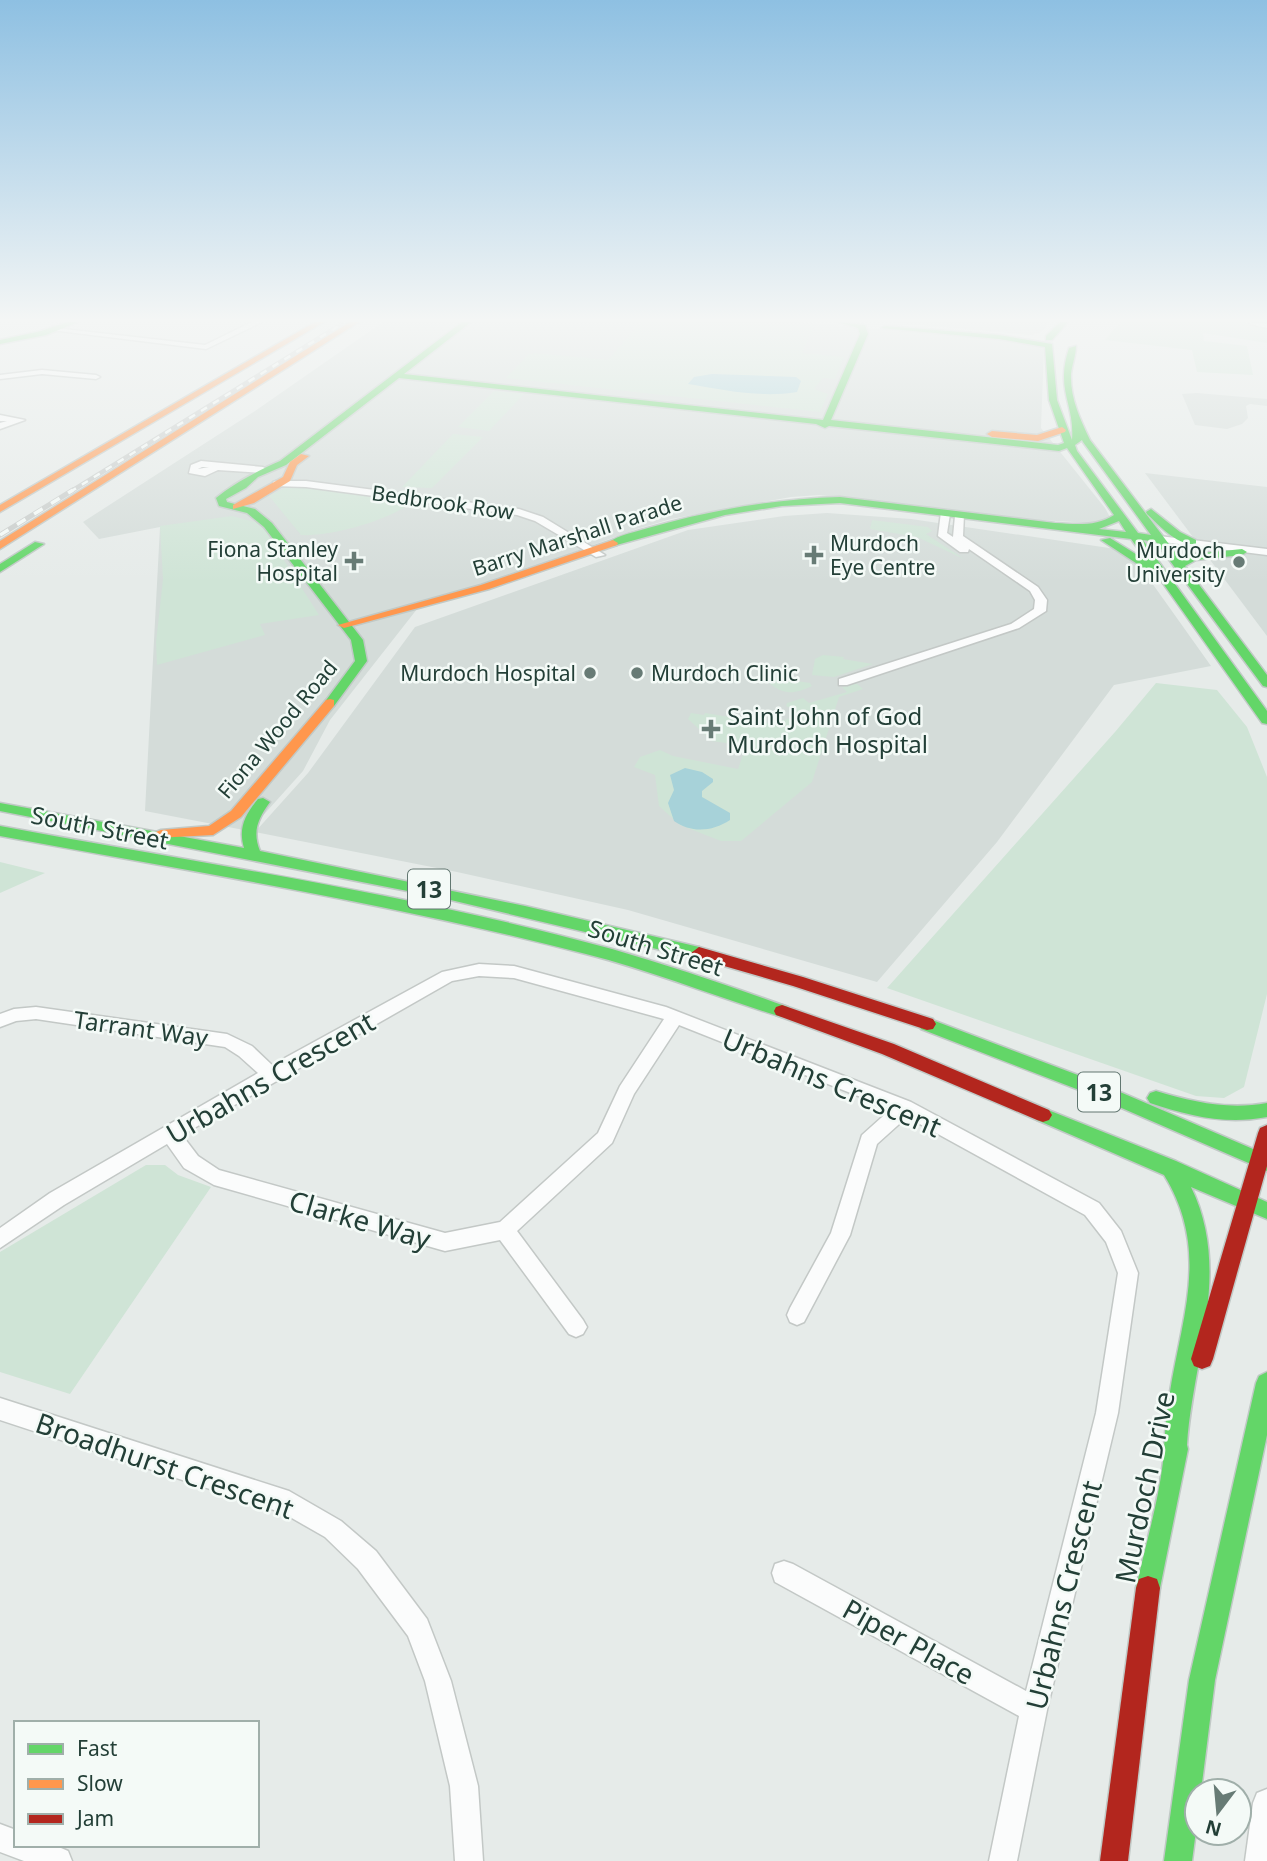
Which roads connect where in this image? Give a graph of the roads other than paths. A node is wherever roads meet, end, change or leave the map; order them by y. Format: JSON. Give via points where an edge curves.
{"nodes":[{"id":1,"x":160,"y":409,"type":"edge"},
{"id":2,"x":171,"y":409,"type":"edge"},
{"id":3,"x":219,"y":409,"type":"edge"},
{"id":4,"x":232,"y":409,"type":"edge"},
{"id":5,"x":358,"y":409,"type":"edge"},
{"id":6,"x":363,"y":409,"type":"edge"},
{"id":7,"x":732,"y":409,"type":"edge"},
{"id":8,"x":837,"y":409,"type":"edge"},
{"id":9,"x":838,"y":409,"type":"edge"},
{"id":10,"x":1058,"y":409,"type":"edge"},
{"id":11,"x":1068,"y":409,"type":"edge"},
{"id":12,"x":0,"y":418,"type":"edge"},
{"id":13,"x":833,"y":420,"type":"junction"},
{"id":14,"x":0,"y":426,"type":"edge"},
{"id":15,"x":987,"y":437,"type":"junction"},
{"id":16,"x":1070,"y":437,"type":"junction"},
{"id":17,"x":1028,"y":444,"type":"junction"},
{"id":18,"x":265,"y":470,"type":"junction"},
{"id":19,"x":1086,"y":470,"type":"junction"},
{"id":20,"x":289,"y":473,"type":"junction"},
{"id":21,"x":249,"y":481,"type":"junction"},
{"id":22,"x":12,"y":483,"type":"dead end"},
{"id":23,"x":276,"y":484,"type":"junction"},
{"id":24,"x":125,"y":486,"type":"dead end"},
{"id":25,"x":1125,"y":494,"type":"junction"},
{"id":26,"x":261,"y":496,"type":"junction"},
{"id":27,"x":422,"y":496,"type":"junction"},
{"id":28,"x":815,"y":499,"type":"junction"},
{"id":29,"x":237,"y":507,"type":"junction"},
{"id":30,"x":0,"y":509,"type":"edge"},
{"id":31,"x":831,"y":511,"type":"junction"},
{"id":32,"x":1121,"y":515,"type":"junction"},
{"id":33,"x":952,"y":518,"type":"junction"},
{"id":34,"x":1050,"y":526,"type":"junction"},
{"id":35,"x":50,"y":537,"type":"dead end"},
{"id":36,"x":1106,"y":540,"type":"junction"},
{"id":37,"x":1139,"y":540,"type":"junction"},
{"id":38,"x":1192,"y":542,"type":"junction"},
{"id":39,"x":1161,"y":543,"type":"junction"},
{"id":40,"x":0,"y":546,"type":"edge"},
{"id":41,"x":599,"y":551,"type":"junction"},
{"id":42,"x":1242,"y":552,"type":"junction"},
{"id":43,"x":1267,"y":552,"type":"edge"},
{"id":44,"x":1178,"y":565,"type":"junction"},
{"id":45,"x":0,"y":569,"type":"edge"},
{"id":46,"x":1166,"y":579,"type":"junction"},
{"id":47,"x":354,"y":627,"type":"junction"},
{"id":48,"x":843,"y":682,"type":"dead end"},
{"id":49,"x":1267,"y":683,"type":"edge"},
{"id":50,"x":1267,"y":720,"type":"edge"},
{"id":51,"x":0,"y":807,"type":"edge"},
{"id":52,"x":0,"y":831,"type":"edge"},
{"id":53,"x":148,"y":835,"type":"junction"},
{"id":54,"x":0,"y":842,"type":"edge"},
{"id":55,"x":84,"y":847,"type":"junction"},
{"id":56,"x":254,"y":855,"type":"junction"},
{"id":57,"x":675,"y":1017,"type":"junction"},
{"id":58,"x":917,"y":1020,"type":"junction"},
{"id":59,"x":0,"y":1021,"type":"edge"},
{"id":60,"x":270,"y":1075,"type":"junction"},
{"id":61,"x":905,"y":1107,"type":"junction"},
{"id":62,"x":1267,"y":1110,"type":"edge"},
{"id":63,"x":1267,"y":1133,"type":"edge"},
{"id":64,"x":170,"y":1134,"type":"junction"},
{"id":65,"x":1263,"y":1161,"type":"edge"},
{"id":66,"x":1169,"y":1167,"type":"junction"},
{"id":67,"x":1249,"y":1203,"type":"junction"},
{"id":68,"x":1267,"y":1211,"type":"edge"},
{"id":69,"x":505,"y":1230,"type":"junction"},
{"id":70,"x":0,"y":1239,"type":"edge"},
{"id":71,"x":797,"y":1315,"type":"dead end"},
{"id":72,"x":576,"y":1327,"type":"dead end"},
{"id":73,"x":1267,"y":1383,"type":"edge"},
{"id":74,"x":2,"y":1414,"type":"edge"},
{"id":75,"x":1174,"y":1460,"type":"junction"},
{"id":76,"x":784,"y":1573,"type":"dead end"},
{"id":77,"x":1034,"y":1710,"type":"junction"},
{"id":78,"x":1267,"y":1803,"type":"edge"},
{"id":79,"x":22,"y":1847,"type":"edge"},
{"id":80,"x":58,"y":1861,"type":"edge"},
{"id":81,"x":469,"y":1861,"type":"edge"},
{"id":82,"x":1003,"y":1861,"type":"edge"},
{"id":83,"x":1114,"y":1861,"type":"edge"},
{"id":84,"x":1178,"y":1861,"type":"edge"},
{"id":85,"x":1259,"y":1861,"type":"edge"}],
"edges":[{"from":1,"to":22,"type":"main road"},
{"from":2,"to":30,"type":"main road"},
{"from":3,"to":40,"type":"main road"},
{"from":4,"to":24,"type":"main road"},
{"from":5,"to":18,"type":"main road","via":[[283,463]]},
{"from":6,"to":20,"type":"main road","via":[[296,461]]},
{"from":7,"to":13,"type":"main road"},
{"from":8,"to":13,"type":"main road"},
{"from":9,"to":13,"type":"main road"},
{"from":10,"to":16,"type":"main road"},
{"from":11,"to":16,"type":"main road"},
{"from":12,"to":14,"type":"street","via":[[21,420]]},
{"from":13,"to":15,"type":"main road"},
{"from":13,"to":15,"type":"main road","via":[[965,430]]},
{"from":15,"to":16,"type":"main road"},
{"from":15,"to":17,"type":"main road"},
{"from":16,"to":17,"type":"main road","via":[[1059,448]]},
{"from":16,"to":19,"type":"main road"},
{"from":16,"to":25,"type":"main road","via":[[1096,455]]},
{"from":17,"to":19,"type":"main road","via":[[1048,449]]},
{"from":18,"to":20,"type":"main road"},
{"from":18,"to":21,"type":"main road"},
{"from":18,"to":21,"type":"street","via":[[210,465]]},
{"from":19,"to":32,"type":"main road"},
{"from":20,"to":23,"type":"main road","via":[[288,479]]},
{"from":20,"to":27,"type":"street","name":"Bedbrook Row"},
{"from":21,"to":29,"type":"main road","via":[[221,498],[223,504]]},
{"from":23,"to":26,"type":"main road"},
{"from":23,"to":27,"type":"street","name":"Bedbrook Row"},
{"from":25,"to":38,"type":"main road"},
{"from":25,"to":39,"type":"main road"},
{"from":26,"to":29,"type":"main road"},
{"from":26,"to":47,"type":"main road","name":"Fiona Wood Road"},
{"from":27,"to":41,"type":"street","name":"Bedbrook Row","via":[[531,509]]},
{"from":28,"to":31,"type":"main road","via":[[812,507]]},
{"from":28,"to":33,"type":"main road","name":"Barry Marshall Parade"},
{"from":28,"to":41,"type":"main road","name":"Barry Marshall Parade","via":[[687,520]]},
{"from":29,"to":47,"type":"main road","name":"Fiona Wood Road","via":[[264,519]]},
{"from":31,"to":33,"type":"main road","name":"Barry Marshall Parade"},
{"from":31,"to":41,"type":"main road","name":"Barry Marshall Parade","via":[[710,522]]},
{"from":32,"to":34,"type":"main road","via":[[1105,525]]},
{"from":32,"to":37,"type":"main road"},
{"from":33,"to":34,"type":"main road","name":"Barry Marshall Parade"},
{"from":33,"to":36,"type":"main road","name":"Barry Marshall Parade"},
{"from":33,"to":48,"type":"street","via":[[943,537],[1025,590],[1033,615],[1015,626]]},
{"from":34,"to":37,"type":"main road","name":"Barry Marshall Parade"},
{"from":35,"to":45,"type":"main road"},
{"from":36,"to":37,"type":"main road","name":"Barry Marshall Parade"},
{"from":36,"to":46,"type":"main road"},
{"from":37,"to":39,"type":"main road","name":"Barry Marshall Parade"},
{"from":37,"to":46,"type":"main road"},
{"from":38,"to":39,"type":"street"},
{"from":38,"to":43,"type":"street"},
{"from":39,"to":42,"type":"street"},
{"from":39,"to":44,"type":"main road"},
{"from":41,"to":47,"type":"main road","name":"Barry Marshall Parade"},
{"from":42,"to":43,"type":"street"},
{"from":42,"to":44,"type":"main road","via":[[1194,557]]},
{"from":44,"to":49,"type":"main road"},
{"from":46,"to":50,"type":"main road"},
{"from":47,"to":53,"type":"main road","name":"Fiona Wood Road","via":[[361,661],[236,814],[214,830]]},
{"from":47,"to":56,"type":"main road","name":"Fiona Wood Road","via":[[372,641],[374,652],[367,675],[247,822],[245,839]]},
{"from":51,"to":53,"type":"main road","name":"South Street","number":"13"},
{"from":52,"to":55,"type":"main road","name":"South Street","number":"13"},
{"from":53,"to":56,"type":"main road","name":"South Street","number":"13"},
{"from":54,"to":55,"type":"main road"},
{"from":55,"to":66,"type":"main road","name":"South Street","number":"13","via":[[474,922],[588,949],[720,989],[888,1049]]},
{"from":56,"to":58,"type":"main road","name":"South Street","number":"13","via":[[553,916],[784,978]]},
{"from":57,"to":60,"type":"street","name":"Urbahns Crescent","via":[[514,972],[479,970],[448,976]]},
{"from":57,"to":61,"type":"street","name":"Urbahns Crescent"},
{"from":57,"to":69,"type":"street","via":[[626,1091],[606,1138]]},
{"from":58,"to":62,"type":"main road","via":[[1182,1107],[1245,1114]]},
{"from":58,"to":65,"type":"main road","name":"South Street","number":"13"},
{"from":59,"to":60,"type":"street","name":"Tarrant Way","via":[[36,1013],[227,1041],[253,1055]]},
{"from":60,"to":64,"type":"street","name":"Urbahns Crescent"},
{"from":61,"to":71,"type":"street","via":[[869,1140],[840,1235]]},
{"from":61,"to":77,"type":"street","name":"Urbahns Crescent","via":[[1092,1209],[1114,1237],[1128,1273],[1107,1413]]},
{"from":63,"to":65,"type":"main road","name":"Murdoch Drive"},
{"from":64,"to":69,"type":"street","name":"Clarke Way","via":[[191,1162],[215,1177],[445,1242]]},
{"from":64,"to":70,"type":"street","name":"Urbahns Crescent","via":[[57,1199]]},
{"from":65,"to":67,"type":"main road","name":"Murdoch Drive"},
{"from":66,"to":67,"type":"main road","name":"South Street","number":"13"},
{"from":66,"to":75,"type":"main road","via":[[1184,1186],[1201,1246]]},
{"from":67,"to":68,"type":"main road","name":"South Street","number":"13"},
{"from":67,"to":75,"type":"main road","name":"Murdoch Drive"},
{"from":69,"to":72,"type":"street"},
{"from":73,"to":84,"type":"main road","via":[[1211,1628]]},
{"from":74,"to":81,"type":"street","name":"Broadhurst Crescent","via":[[289,1503],[333,1529],[367,1560],[418,1628],[438,1681],[464,1786]]},
{"from":75,"to":83,"type":"main road","name":"Murdoch Drive","via":[[1149,1578]]},
{"from":76,"to":77,"type":"street","name":"Piper Place"},
{"from":77,"to":82,"type":"street","name":"Urbahns Crescent"},
{"from":78,"to":85,"type":"street"},
{"from":79,"to":80,"type":"street"}]}
